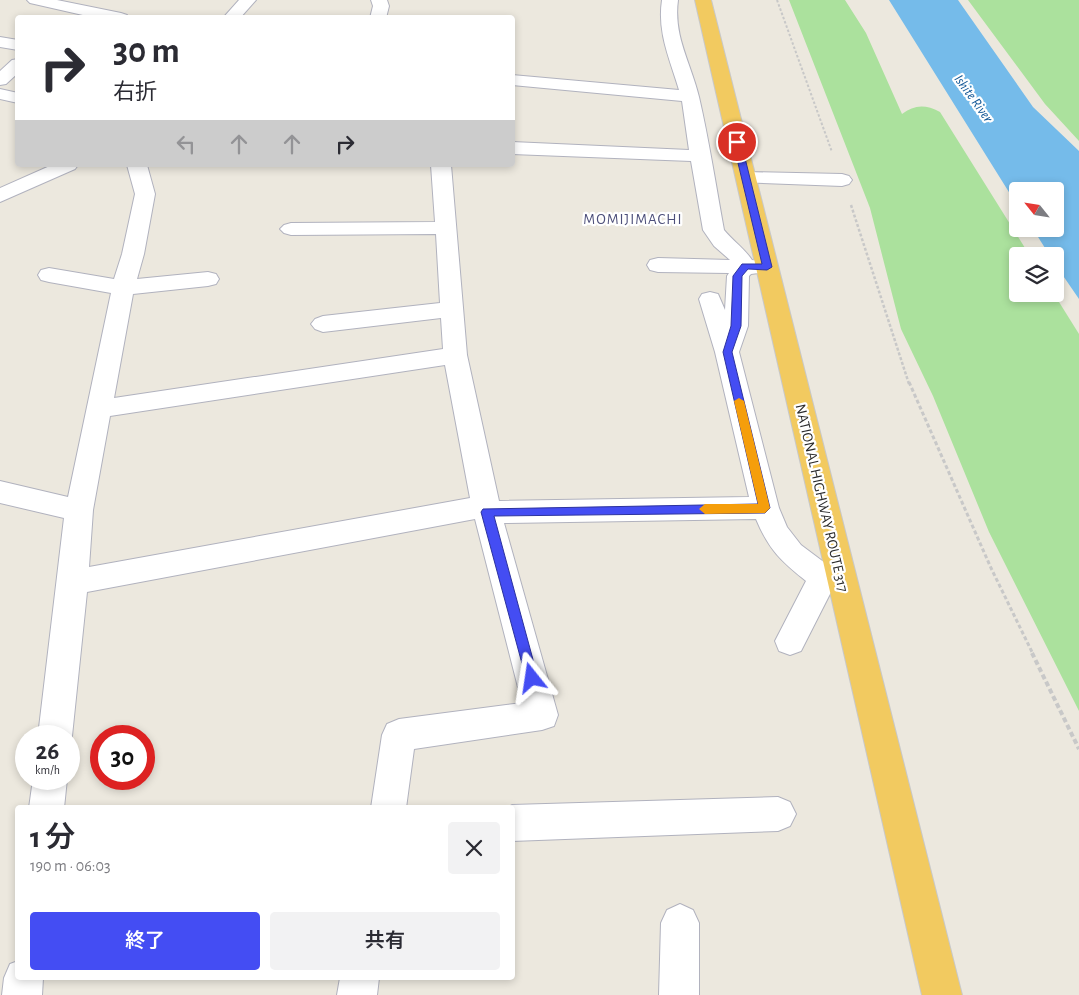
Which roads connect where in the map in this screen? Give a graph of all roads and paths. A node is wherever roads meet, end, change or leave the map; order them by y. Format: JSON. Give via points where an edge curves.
{"nodes":[{"id":1,"x":35,"y":0,"type":"edge"},
{"id":2,"x":248,"y":0,"type":"edge"},
{"id":3,"x":379,"y":0,"type":"edge"},
{"id":4,"x":670,"y":0,"type":"edge"},
{"id":5,"x":703,"y":0,"type":"edge"},
{"id":6,"x":777,"y":0,"type":"edge"},
{"id":7,"x":73,"y":13,"type":"edge"},
{"id":8,"x":92,"y":15,"type":"edge"},
{"id":9,"x":234,"y":15,"type":"edge"},
{"id":10,"x":379,"y":15,"type":"edge"},
{"id":11,"x":0,"y":42,"type":"edge"},
{"id":12,"x":15,"y":44,"type":"edge"},
{"id":13,"x":15,"y":67,"type":"edge"},
{"id":14,"x":0,"y":80,"type":"edge"},
{"id":15,"x":515,"y":80,"type":"edge"},
{"id":16,"x":0,"y":94,"type":"edge"},
{"id":17,"x":690,"y":96,"type":"junction"},
{"id":18,"x":15,"y":97,"type":"edge"},
{"id":19,"x":515,"y":148,"type":"edge"},
{"id":20,"x":700,"y":156,"type":"junction"},
{"id":21,"x":64,"y":167,"type":"edge"},
{"id":22,"x":138,"y":167,"type":"edge"},
{"id":23,"x":441,"y":167,"type":"edge"},
{"id":24,"x":746,"y":178,"type":"junction"},
{"id":25,"x":842,"y":180,"type":"junction"},
{"id":26,"x":0,"y":196,"type":"edge"},
{"id":27,"x":447,"y":228,"type":"junction"},
{"id":28,"x":292,"y":229,"type":"dead end"},
{"id":29,"x":658,"y":265,"type":"dead end"},
{"id":30,"x":756,"y":266,"type":"junction"},
{"id":31,"x":50,"y":275,"type":"dead end"},
{"id":32,"x":208,"y":279,"type":"dead end"},
{"id":33,"x":123,"y":288,"type":"junction"},
{"id":34,"x":710,"y":299,"type":"dead end"},
{"id":35,"x":452,"y":309,"type":"junction"},
{"id":36,"x":323,"y":324,"type":"dead end"},
{"id":37,"x":728,"y":352,"type":"junction"},
{"id":38,"x":456,"y":354,"type":"junction"},
{"id":39,"x":100,"y":409,"type":"junction"},
{"id":40,"x":0,"y":492,"type":"edge"},
{"id":41,"x":765,"y":508,"type":"junction"},
{"id":42,"x":486,"y":509,"type":"junction"},
{"id":43,"x":79,"y":510,"type":"junction"},
{"id":44,"x":832,"y":578,"type":"junction"},
{"id":45,"x":73,"y":582,"type":"junction"},
{"id":46,"x":790,"y":641,"type":"dead end"},
{"id":47,"x":56,"y":725,"type":"edge"},
{"id":48,"x":1079,"y":749,"type":"edge"},
{"id":49,"x":48,"y":790,"type":"edge"},
{"id":50,"x":46,"y":805,"type":"edge"},
{"id":51,"x":388,"y":805,"type":"edge"},
{"id":52,"x":778,"y":814,"type":"dead end"},
{"id":53,"x":515,"y":823,"type":"edge"},
{"id":54,"x":680,"y":923,"type":"dead end"},
{"id":55,"x":24,"y":980,"type":"edge"},
{"id":56,"x":360,"y":980,"type":"edge"},
{"id":57,"x":22,"y":995,"type":"edge"},
{"id":58,"x":357,"y":995,"type":"edge"},
{"id":59,"x":679,"y":995,"type":"edge"},
{"id":60,"x":942,"y":995,"type":"edge"}],
"edges":[{"from":1,"to":7,"type":"street"},
{"from":2,"to":9,"type":"street"},
{"from":3,"to":10,"type":"street"},
{"from":4,"to":17,"type":"street","via":[[668,20],[673,48]]},
{"from":5,"to":24,"type":"highway","name":"NATIONAL HIGHWAY ROUTE 317"},
{"from":6,"to":25,"type":"path"},
{"from":7,"to":8,"type":"street"},
{"from":11,"to":12,"type":"street"},
{"from":13,"to":14,"type":"street"},
{"from":15,"to":17,"type":"street"},
{"from":16,"to":18,"type":"street"},
{"from":17,"to":20,"type":"street"},
{"from":19,"to":20,"type":"street"},
{"from":20,"to":30,"type":"street","via":[[714,230],[722,241]]},
{"from":21,"to":26,"type":"street"},
{"from":22,"to":33,"type":"street","via":[[145,194],[134,254]]},
{"from":23,"to":27,"type":"street"},
{"from":24,"to":25,"type":"street"},
{"from":24,"to":30,"type":"highway","name":"NATIONAL HIGHWAY ROUTE 317"},
{"from":25,"to":48,"type":"path","via":[[910,386],[991,568]]},
{"from":27,"to":28,"type":"street"},
{"from":27,"to":35,"type":"street"},
{"from":29,"to":30,"type":"street"},
{"from":30,"to":37,"type":"street","via":[[738,276],[736,326]]},
{"from":30,"to":44,"type":"highway","name":"NATIONAL HIGHWAY ROUTE 317"},
{"from":31,"to":33,"type":"street"},
{"from":32,"to":33,"type":"street"},
{"from":33,"to":39,"type":"street"},
{"from":34,"to":37,"type":"street"},
{"from":35,"to":36,"type":"street"},
{"from":35,"to":38,"type":"street"},
{"from":37,"to":41,"type":"street"},
{"from":38,"to":39,"type":"street"},
{"from":38,"to":42,"type":"street"},
{"from":39,"to":43,"type":"street"},
{"from":40,"to":43,"type":"street"},
{"from":41,"to":42,"type":"street"},
{"from":41,"to":44,"type":"street","via":[[776,533],[791,553]]},
{"from":42,"to":45,"type":"street"},
{"from":42,"to":51,"type":"street","via":[[542,715],[399,735]]},
{"from":43,"to":45,"type":"street"},
{"from":44,"to":46,"type":"street"},
{"from":44,"to":60,"type":"highway","name":"NATIONAL HIGHWAY ROUTE 317"},
{"from":45,"to":47,"type":"street"},
{"from":49,"to":50,"type":"street"},
{"from":52,"to":53,"type":"street"},
{"from":54,"to":59,"type":"street"},
{"from":55,"to":57,"type":"street"},
{"from":56,"to":58,"type":"street"}]}
